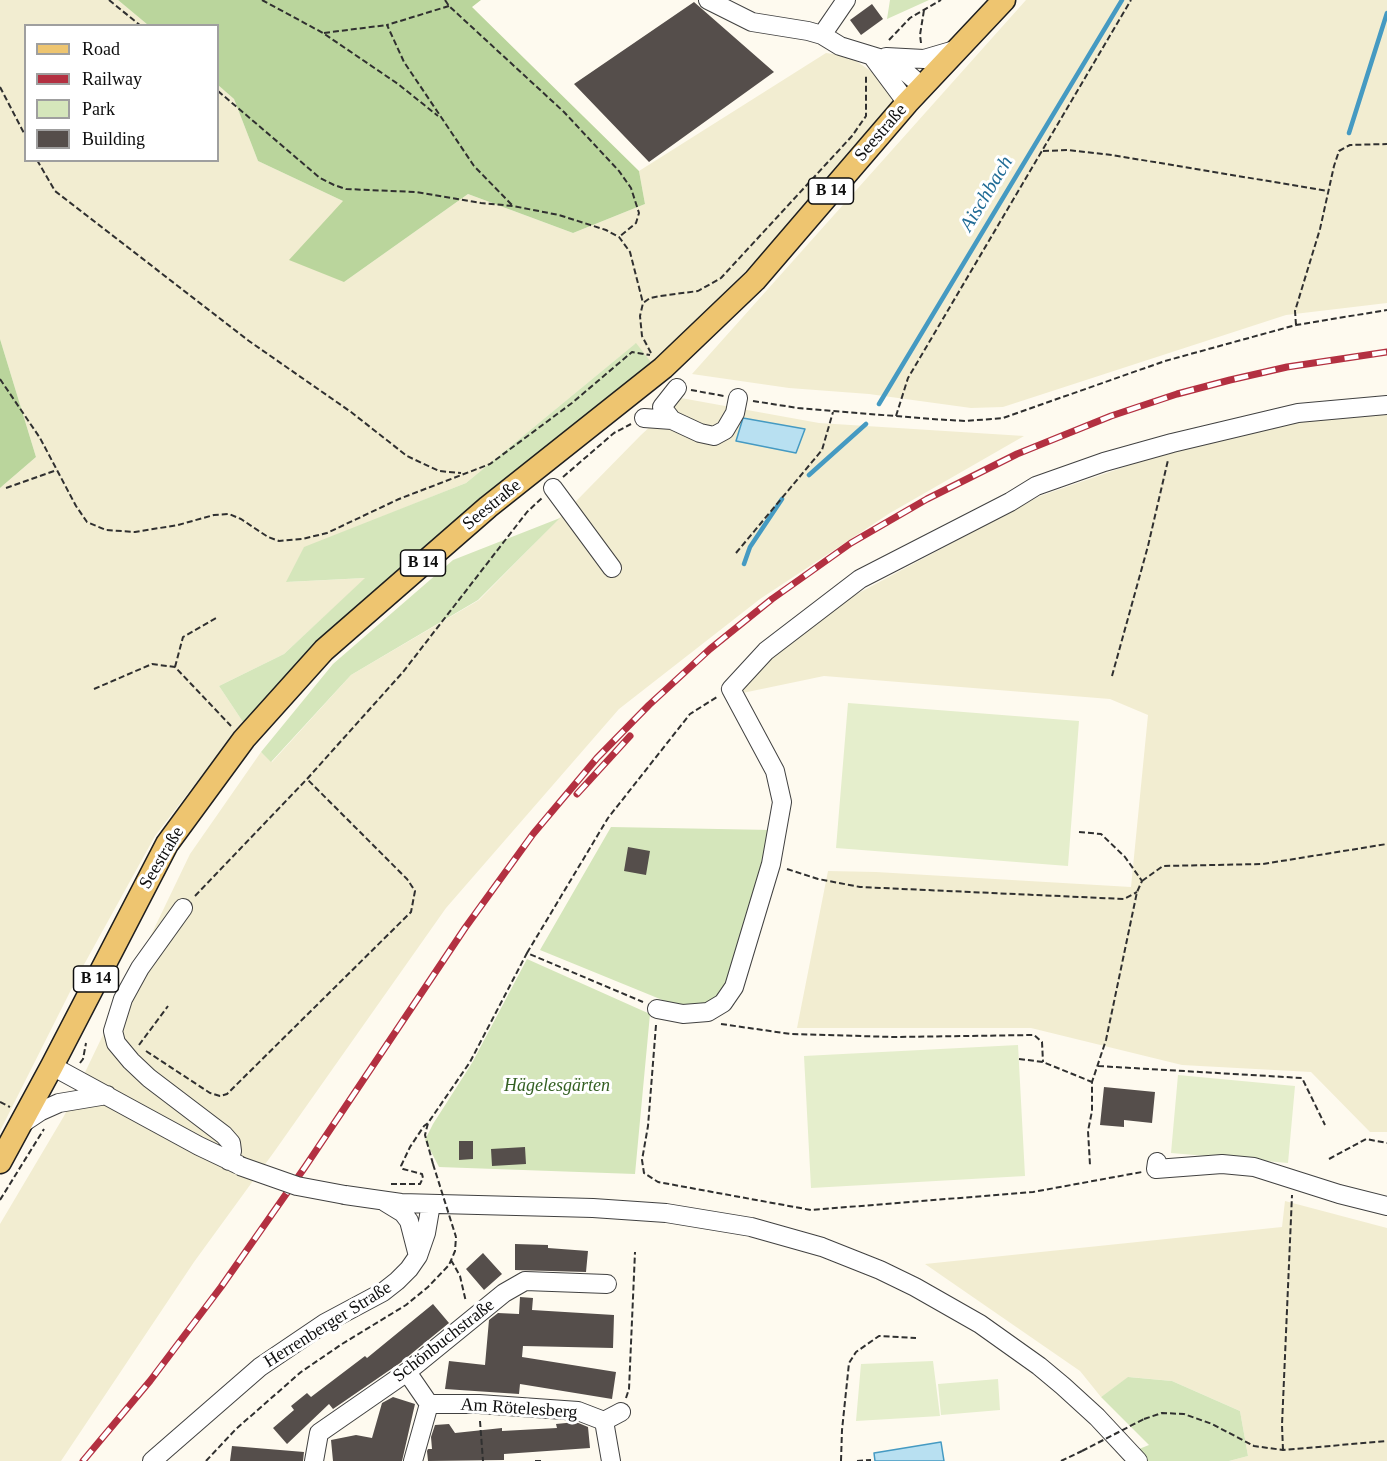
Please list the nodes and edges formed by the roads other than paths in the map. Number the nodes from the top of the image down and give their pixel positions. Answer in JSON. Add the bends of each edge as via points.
{"nodes":[{"id":1,"x":708,"y":0,"type":"edge"},
{"id":2,"x":846,"y":0,"type":"edge"},
{"id":3,"x":1004,"y":0,"type":"edge"},
{"id":4,"x":822,"y":35,"type":"junction"},
{"id":5,"x":958,"y":49,"type":"junction"},
{"id":6,"x":872,"y":56,"type":"junction"},
{"id":7,"x":915,"y":95,"type":"junction"},
{"id":8,"x":677,"y":388,"type":"road end"},
{"id":9,"x":738,"y":399,"type":"road end"},
{"id":10,"x":1387,"y":405,"type":"edge"},
{"id":11,"x":644,"y":418,"type":"road end"},
{"id":12,"x":672,"y":420,"type":"junction"},
{"id":13,"x":553,"y":488,"type":"road end"},
{"id":14,"x":612,"y":568,"type":"dead end"},
{"id":15,"x":183,"y":908,"type":"road end"},
{"id":16,"x":657,"y":1008,"type":"road end"},
{"id":17,"x":62,"y":1071,"type":"junction"},
{"id":18,"x":107,"y":1095,"type":"junction"},
{"id":19,"x":20,"y":1125,"type":"junction"},
{"id":20,"x":0,"y":1162,"type":"edge"},
{"id":21,"x":235,"y":1163,"type":"junction"},
{"id":22,"x":1157,"y":1165,"type":"road end"},
{"id":23,"x":384,"y":1193,"type":"junction"},
{"id":24,"x":431,"y":1204,"type":"junction"},
{"id":25,"x":1387,"y":1206,"type":"edge"},
{"id":26,"x":418,"y":1256,"type":"junction"},
{"id":27,"x":607,"y":1284,"type":"dead end"},
{"id":28,"x":407,"y":1372,"type":"junction"},
{"id":29,"x":429,"y":1404,"type":"junction"},
{"id":30,"x":621,"y":1412,"type":"road end"},
{"id":31,"x":604,"y":1421,"type":"junction"},
{"id":32,"x":152,"y":1461,"type":"edge"},
{"id":33,"x":314,"y":1461,"type":"edge"},
{"id":34,"x":413,"y":1461,"type":"edge"},
{"id":35,"x":611,"y":1461,"type":"edge"},
{"id":36,"x":1138,"y":1461,"type":"edge"}],
"edges":[{"from":1,"to":4,"type":"street","via":[[752,22]]},
{"from":2,"to":4,"type":"street"},
{"from":3,"to":5,"type":"main road","name":"Seestraße","number":"B 14"},
{"from":4,"to":6,"type":"street","via":[[840,46]]},
{"from":5,"to":6,"type":"street","via":[[924,59]]},
{"from":5,"to":7,"type":"main road","name":"Seestraße","number":"B 14"},
{"from":6,"to":7,"type":"street","via":[[901,68]]},
{"from":7,"to":17,"type":"main road","name":"Seestraße","number":"B 14","via":[[747,288],[663,368],[488,507],[324,650],[244,739],[167,844]]},
{"from":8,"to":12,"type":"street","via":[[662,407]]},
{"from":9,"to":12,"type":"street","via":[[725,430],[714,436],[700,434]]},
{"from":10,"to":16,"type":"street","via":[[1298,413],[1172,443],[1036,486],[860,579],[766,651],[731,689],[776,771],[782,802],[771,864],[734,987],[723,1003],[708,1012],[683,1014]]},
{"from":11,"to":12,"type":"street"},
{"from":13,"to":14,"type":"street"},
{"from":15,"to":21,"type":"street","via":[[140,968],[123,999],[113,1031],[116,1043],[143,1072],[224,1135],[231,1143]]},
{"from":17,"to":18,"type":"street"},
{"from":17,"to":19,"type":"main road","number":"B 14"},
{"from":18,"to":19,"type":"street","via":[[58,1103]]},
{"from":18,"to":21,"type":"street"},
{"from":19,"to":20,"type":"main road","number":"B 14"},
{"from":21,"to":23,"type":"street","bridge":true,"via":[[297,1186],[345,1195]]},
{"from":22,"to":25,"type":"street","via":[[1254,1167]]},
{"from":23,"to":24,"type":"street"},
{"from":23,"to":26,"type":"street","via":[[409,1221]]},
{"from":24,"to":26,"type":"street","name":"Herrenberger Straße"},
{"from":24,"to":36,"type":"street","via":[[666,1213],[751,1227],[822,1247],[915,1287],[980,1324],[1063,1386]]},
{"from":26,"to":32,"type":"street","name":"Herrenberger Straße","via":[[383,1292],[325,1323],[260,1367]]},
{"from":27,"to":28,"type":"street","name":"Schönbuchstraße","via":[[525,1281],[504,1293]]},
{"from":28,"to":29,"type":"street"},
{"from":28,"to":33,"type":"street","name":"Schönbuchstraße","via":[[319,1433]]},
{"from":29,"to":31,"type":"street","name":"Am Rötelesberg","via":[[578,1411]]},
{"from":29,"to":34,"type":"street"},
{"from":30,"to":31,"type":"street"},
{"from":31,"to":35,"type":"street"}]}
